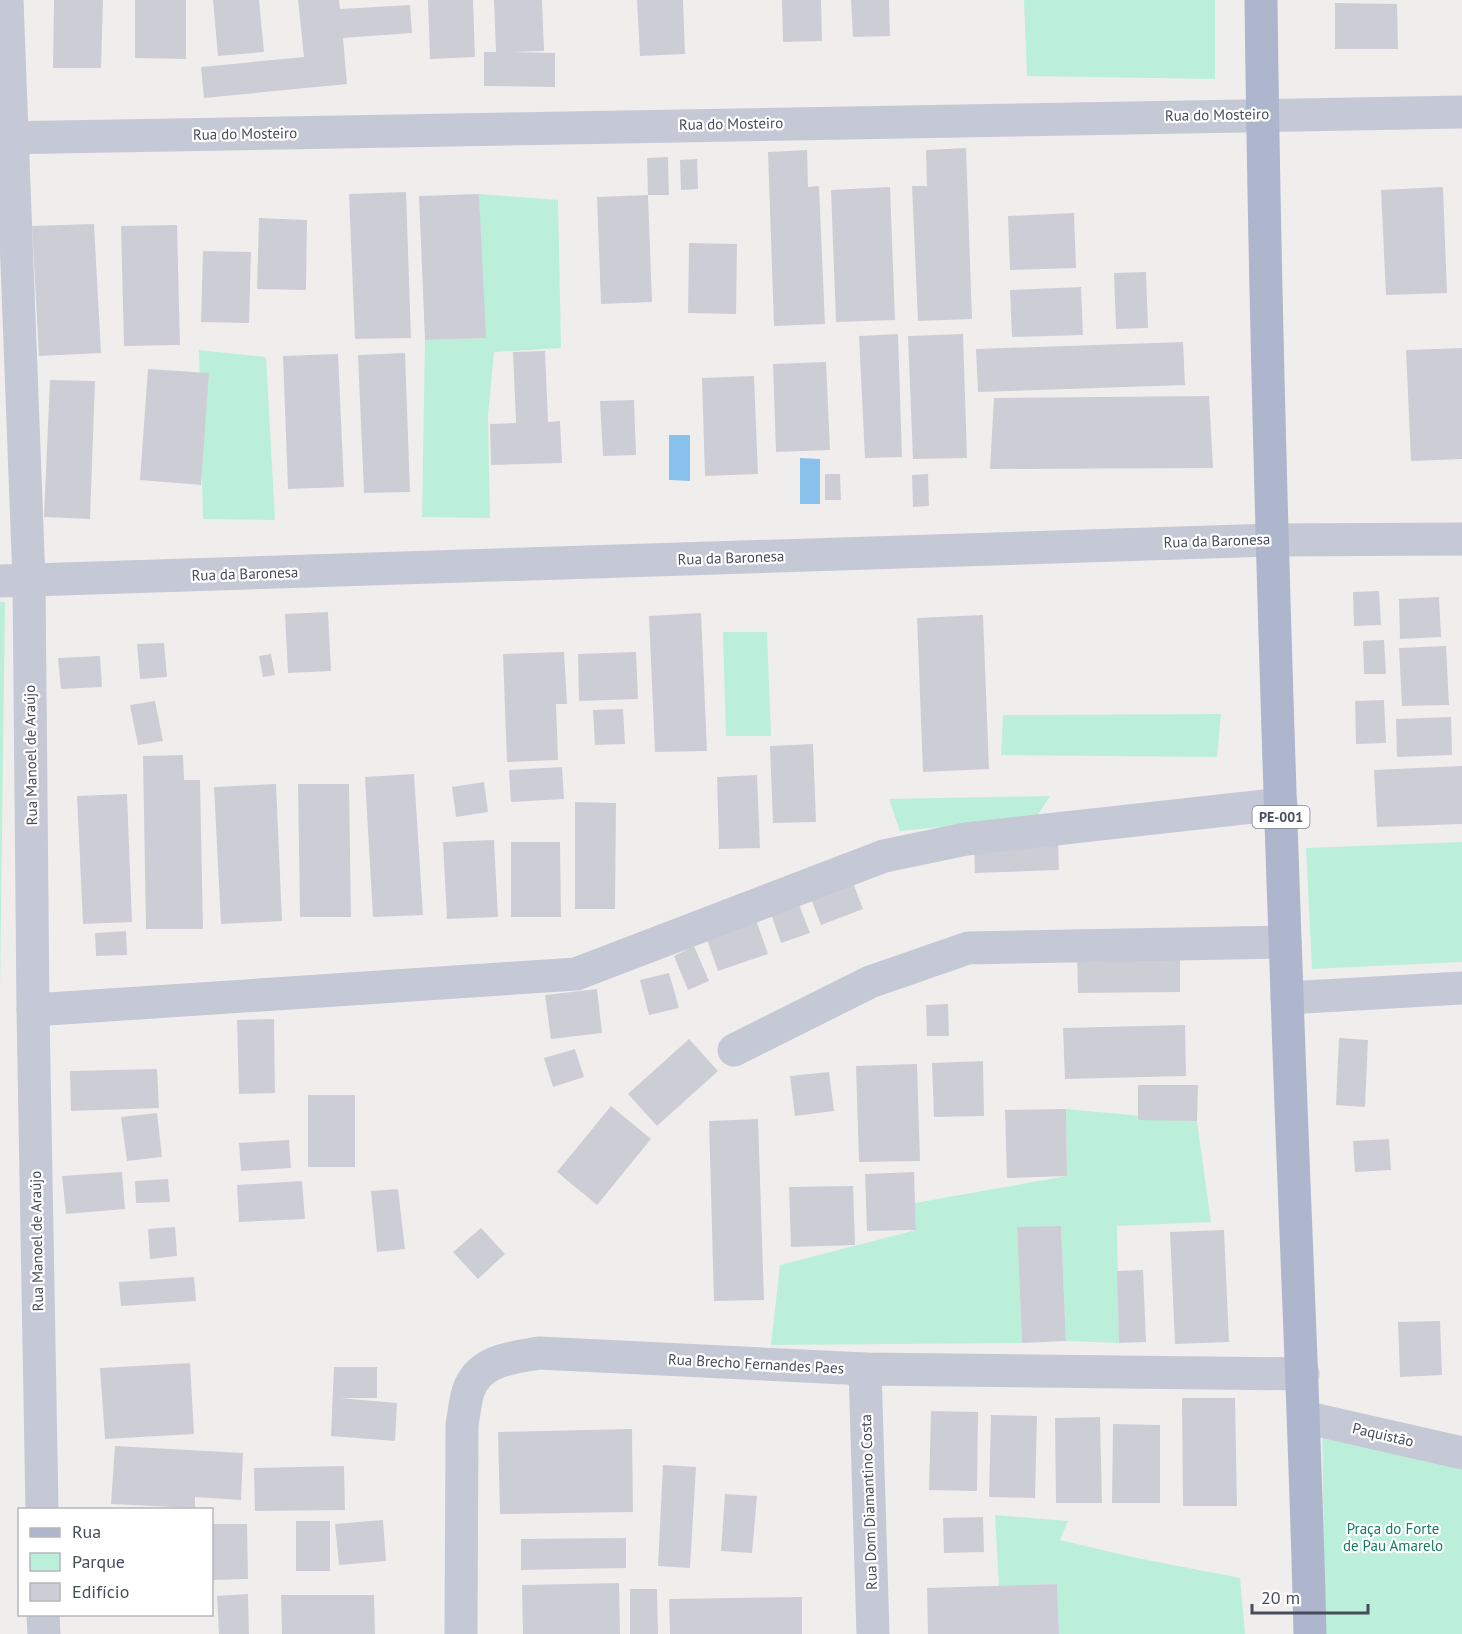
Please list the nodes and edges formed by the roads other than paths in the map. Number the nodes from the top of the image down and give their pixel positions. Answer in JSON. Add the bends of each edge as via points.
{"nodes":[{"id":1,"x":7,"y":0,"type":"edge"},
{"id":2,"x":1261,"y":0,"type":"edge"},
{"id":3,"x":1462,"y":112,"type":"edge"},
{"id":4,"x":1262,"y":114,"type":"junction"},
{"id":5,"x":5,"y":138,"type":"edge"},
{"id":6,"x":1272,"y":540,"type":"junction"},
{"id":7,"x":1462,"y":540,"type":"edge"},
{"id":8,"x":14,"y":581,"type":"edge"},
{"id":9,"x":1281,"y":804,"type":"junction"},
{"id":10,"x":1285,"y":942,"type":"junction"},
{"id":11,"x":1462,"y":988,"type":"edge"},
{"id":12,"x":1287,"y":998,"type":"junction"},
{"id":13,"x":33,"y":1010,"type":"junction"},
{"id":14,"x":734,"y":1050,"type":"dead end"},
{"id":15,"x":865,"y":1369,"type":"junction"},
{"id":16,"x":1303,"y":1374,"type":"junction"},
{"id":17,"x":1304,"y":1417,"type":"junction"},
{"id":18,"x":1462,"y":1453,"type":"edge"},
{"id":19,"x":42,"y":1508,"type":"edge"},
{"id":20,"x":43,"y":1616,"type":"edge"},
{"id":21,"x":44,"y":1634,"type":"edge"},
{"id":22,"x":461,"y":1634,"type":"edge"},
{"id":23,"x":873,"y":1634,"type":"edge"},
{"id":24,"x":1310,"y":1634,"type":"edge"}],
"edges":[{"from":1,"to":5,"type":"street","name":"Rua Manoel de Araújo"},
{"from":2,"to":4,"type":"main road","number":"PE-001"},
{"from":3,"to":4,"type":"street","name":"Rua do Mosteiro"},
{"from":4,"to":5,"type":"street","name":"Rua do Mosteiro"},
{"from":4,"to":6,"type":"main road","number":"PE-001"},
{"from":5,"to":8,"type":"street","name":"Rua Manoel de Araújo"},
{"from":6,"to":7,"type":"street","name":"Rua da Baronesa"},
{"from":6,"to":8,"type":"street","name":"Rua da Baronesa"},
{"from":6,"to":9,"type":"main road","number":"PE-001"},
{"from":8,"to":13,"type":"street","name":"Rua Manoel de Araújo"},
{"from":9,"to":10,"type":"main road","number":"PE-001"},
{"from":9,"to":13,"type":"street","via":[[966,839],[884,856],[576,974]]},
{"from":10,"to":12,"type":"main road","number":"PE-001"},
{"from":10,"to":14,"type":"street","via":[[968,948],[870,982]]},
{"from":11,"to":12,"type":"street"},
{"from":12,"to":16,"type":"main road","number":"PE-001"},
{"from":13,"to":19,"type":"street","name":"Rua Manoel de Araújo"},
{"from":15,"to":16,"type":"street","name":"Rua Brecho Fernandes Paes"},
{"from":15,"to":22,"type":"street","name":"Rua Brecho Fernandes Paes","via":[[539,1353],[498,1360],[477,1374],[468,1391],[462,1425]]},
{"from":15,"to":23,"type":"street","name":"Rua Dom Diamantino Costa"},
{"from":16,"to":17,"type":"main road","number":"PE-001"},
{"from":17,"to":18,"type":"street","name":"Paquistão"},
{"from":17,"to":24,"type":"main road","number":"PE-001"},
{"from":20,"to":21,"type":"street"}]}
